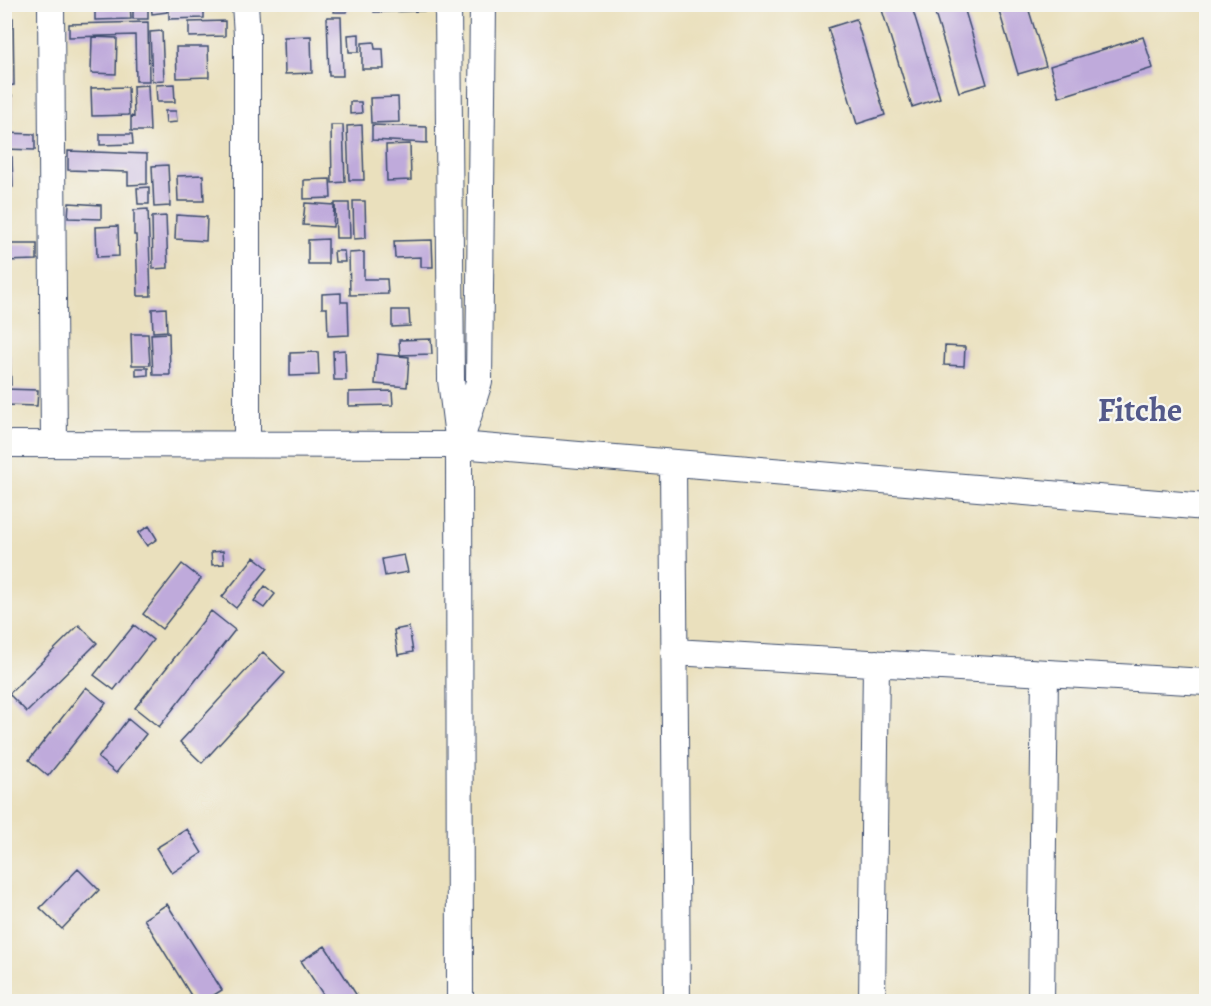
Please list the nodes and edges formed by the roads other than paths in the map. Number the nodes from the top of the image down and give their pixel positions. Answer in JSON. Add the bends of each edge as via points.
{"nodes":[{"id":1,"x":51,"y":4,"type":"edge"},
{"id":2,"x":245,"y":4,"type":"edge"},
{"id":3,"x":448,"y":4,"type":"edge"},
{"id":4,"x":483,"y":4,"type":"edge"},
{"id":5,"x":4,"y":444,"type":"edge"},
{"id":6,"x":54,"y":444,"type":"junction"},
{"id":7,"x":247,"y":444,"type":"junction"},
{"id":8,"x":459,"y":445,"type":"junction"},
{"id":9,"x":673,"y":463,"type":"junction"},
{"id":10,"x":1206,"y":507,"type":"edge"},
{"id":11,"x":674,"y":652,"type":"junction"},
{"id":12,"x":876,"y":663,"type":"junction"},
{"id":13,"x":1045,"y":672,"type":"junction"},
{"id":14,"x":1206,"y":682,"type":"edge"},
{"id":15,"x":460,"y":1002,"type":"edge"},
{"id":16,"x":677,"y":1002,"type":"edge"},
{"id":17,"x":872,"y":1002,"type":"edge"},
{"id":18,"x":1041,"y":1002,"type":"edge"}],
"edges":[{"from":1,"to":6,"type":"street"},
{"from":2,"to":7,"type":"street"},
{"from":3,"to":8,"type":"street","via":[[451,380]]},
{"from":4,"to":8,"type":"street","via":[[479,382]]},
{"from":5,"to":6,"type":"street"},
{"from":6,"to":7,"type":"street"},
{"from":7,"to":8,"type":"street"},
{"from":8,"to":9,"type":"street"},
{"from":8,"to":15,"type":"street"},
{"from":9,"to":10,"type":"street"},
{"from":9,"to":11,"type":"street"},
{"from":11,"to":12,"type":"street"},
{"from":11,"to":16,"type":"street"},
{"from":12,"to":13,"type":"street"},
{"from":12,"to":17,"type":"street"},
{"from":13,"to":14,"type":"street"},
{"from":13,"to":18,"type":"street"}]}
